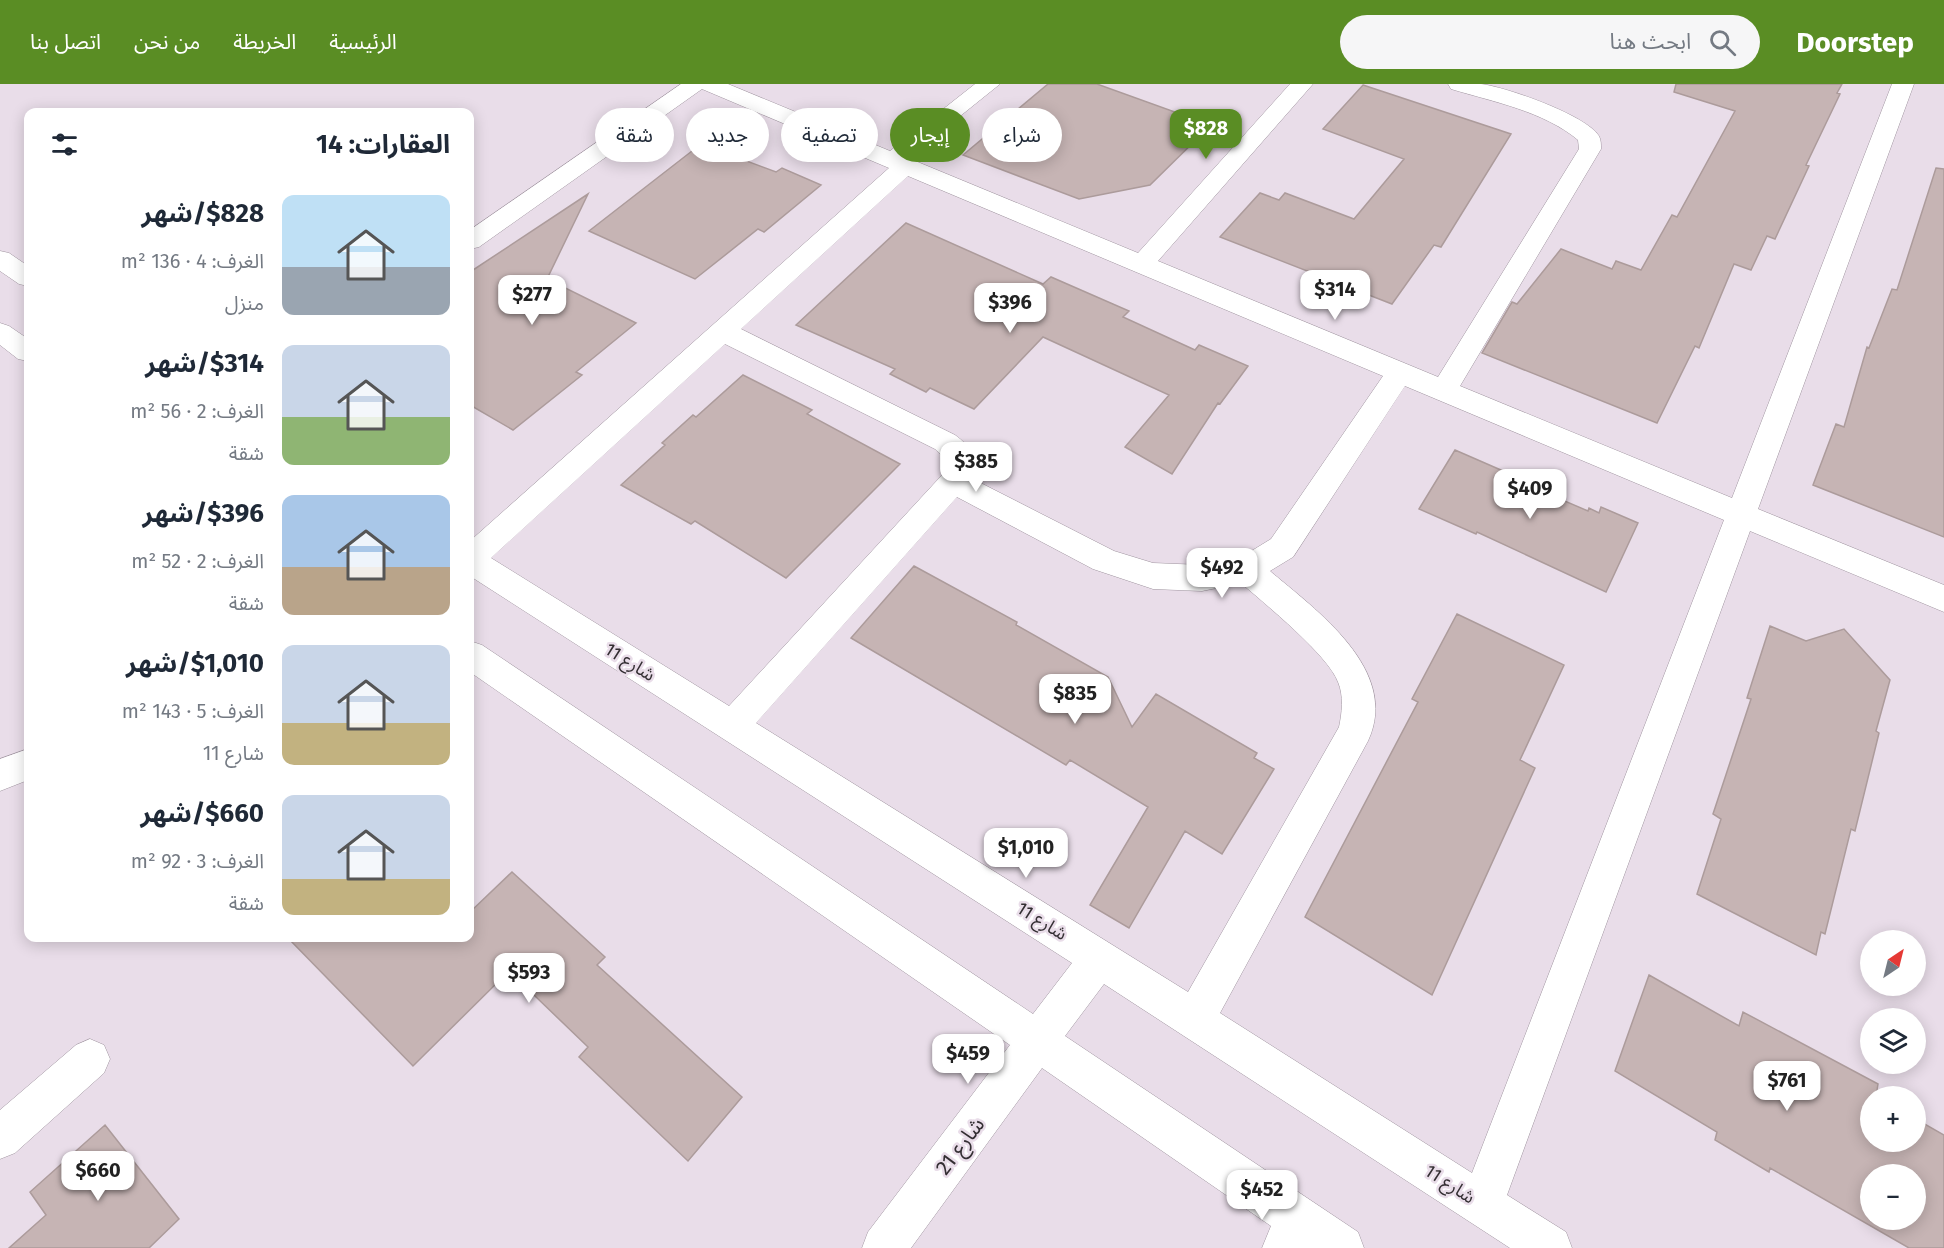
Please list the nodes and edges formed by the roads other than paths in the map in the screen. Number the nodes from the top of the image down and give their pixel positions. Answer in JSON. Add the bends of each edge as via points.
{"nodes":[{"id":1,"x":695,"y":84,"type":"edge"},
{"id":2,"x":709,"y":84,"type":"edge"},
{"id":3,"x":989,"y":84,"type":"edge"},
{"id":4,"x":1302,"y":84,"type":"edge"},
{"id":5,"x":1459,"y":84,"type":"edge"},
{"id":6,"x":1903,"y":84,"type":"edge"},
{"id":7,"x":899,"y":163,"type":"junction"},
{"id":8,"x":474,"y":238,"type":"edge"},
{"id":9,"x":0,"y":259,"type":"edge"},
{"id":10,"x":1142,"y":264,"type":"junction"},
{"id":11,"x":24,"y":275,"type":"edge"},
{"id":12,"x":722,"y":331,"type":"junction"},
{"id":13,"x":0,"y":332,"type":"edge"},
{"id":14,"x":17,"y":354,"type":"edge"},
{"id":15,"x":1400,"y":372,"type":"junction"},
{"id":16,"x":1444,"y":390,"type":"junction"},
{"id":17,"x":953,"y":482,"type":"junction"},
{"id":18,"x":1741,"y":514,"type":"junction"},
{"id":19,"x":474,"y":556,"type":"edge"},
{"id":20,"x":474,"y":563,"type":"edge"},
{"id":21,"x":1246,"y":569,"type":"junction"},
{"id":22,"x":1944,"y":599,"type":"edge"},
{"id":23,"x":474,"y":658,"type":"edge"},
{"id":24,"x":732,"y":726,"type":"junction"},
{"id":25,"x":24,"y":766,"type":"edge"},
{"id":26,"x":0,"y":775,"type":"edge"},
{"id":27,"x":1099,"y":958,"type":"junction"},
{"id":28,"x":1195,"y":1019,"type":"junction"},
{"id":29,"x":1038,"y":1041,"type":"junction"},
{"id":30,"x":90,"y":1059,"type":"dead end"},
{"id":31,"x":0,"y":1138,"type":"edge"},
{"id":32,"x":1482,"y":1204,"type":"junction"},
{"id":33,"x":1290,"y":1232,"type":"edge"},
{"id":34,"x":884,"y":1248,"type":"edge"},
{"id":35,"x":1342,"y":1248,"type":"edge"},
{"id":36,"x":1550,"y":1248,"type":"edge"}],
"edges":[{"from":1,"to":8,"type":"street"},
{"from":2,"to":7,"type":"street"},
{"from":3,"to":7,"type":"street"},
{"from":4,"to":10,"type":"street"},
{"from":5,"to":16,"type":"street","via":[[1577,126],[1589,138],[1590,149]]},
{"from":6,"to":18,"type":"street"},
{"from":7,"to":10,"type":"street"},
{"from":7,"to":12,"type":"street"},
{"from":9,"to":11,"type":"street"},
{"from":10,"to":15,"type":"street"},
{"from":12,"to":17,"type":"street","via":[[945,442],[957,450],[962,461],[961,472]]},
{"from":12,"to":19,"type":"street"},
{"from":13,"to":14,"type":"street"},
{"from":15,"to":16,"type":"street"},
{"from":15,"to":21,"type":"street","via":[[1282,548]]},
{"from":16,"to":18,"type":"street"},
{"from":17,"to":21,"type":"street","via":[[1104,560],[1154,576],[1202,578]]},
{"from":17,"to":24,"type":"street"},
{"from":18,"to":22,"type":"street"},
{"from":18,"to":32,"type":"street"},
{"from":20,"to":24,"type":"street","name":"شارع 11"},
{"from":21,"to":28,"type":"street","via":[[1337,653],[1353,677],[1360,704],[1356,730]]},
{"from":23,"to":29,"type":"street"},
{"from":24,"to":27,"type":"street","name":"شارع 11"},
{"from":25,"to":26,"type":"street"},
{"from":27,"to":28,"type":"street","name":"شارع 11"},
{"from":27,"to":29,"type":"street","name":"شارع 21"},
{"from":28,"to":32,"type":"street","name":"شارع 11"},
{"from":29,"to":33,"type":"street"},
{"from":29,"to":34,"type":"street","name":"شارع 21"},
{"from":30,"to":31,"type":"street"},
{"from":32,"to":36,"type":"street","name":"شارع 11"},
{"from":33,"to":35,"type":"street"}]}
